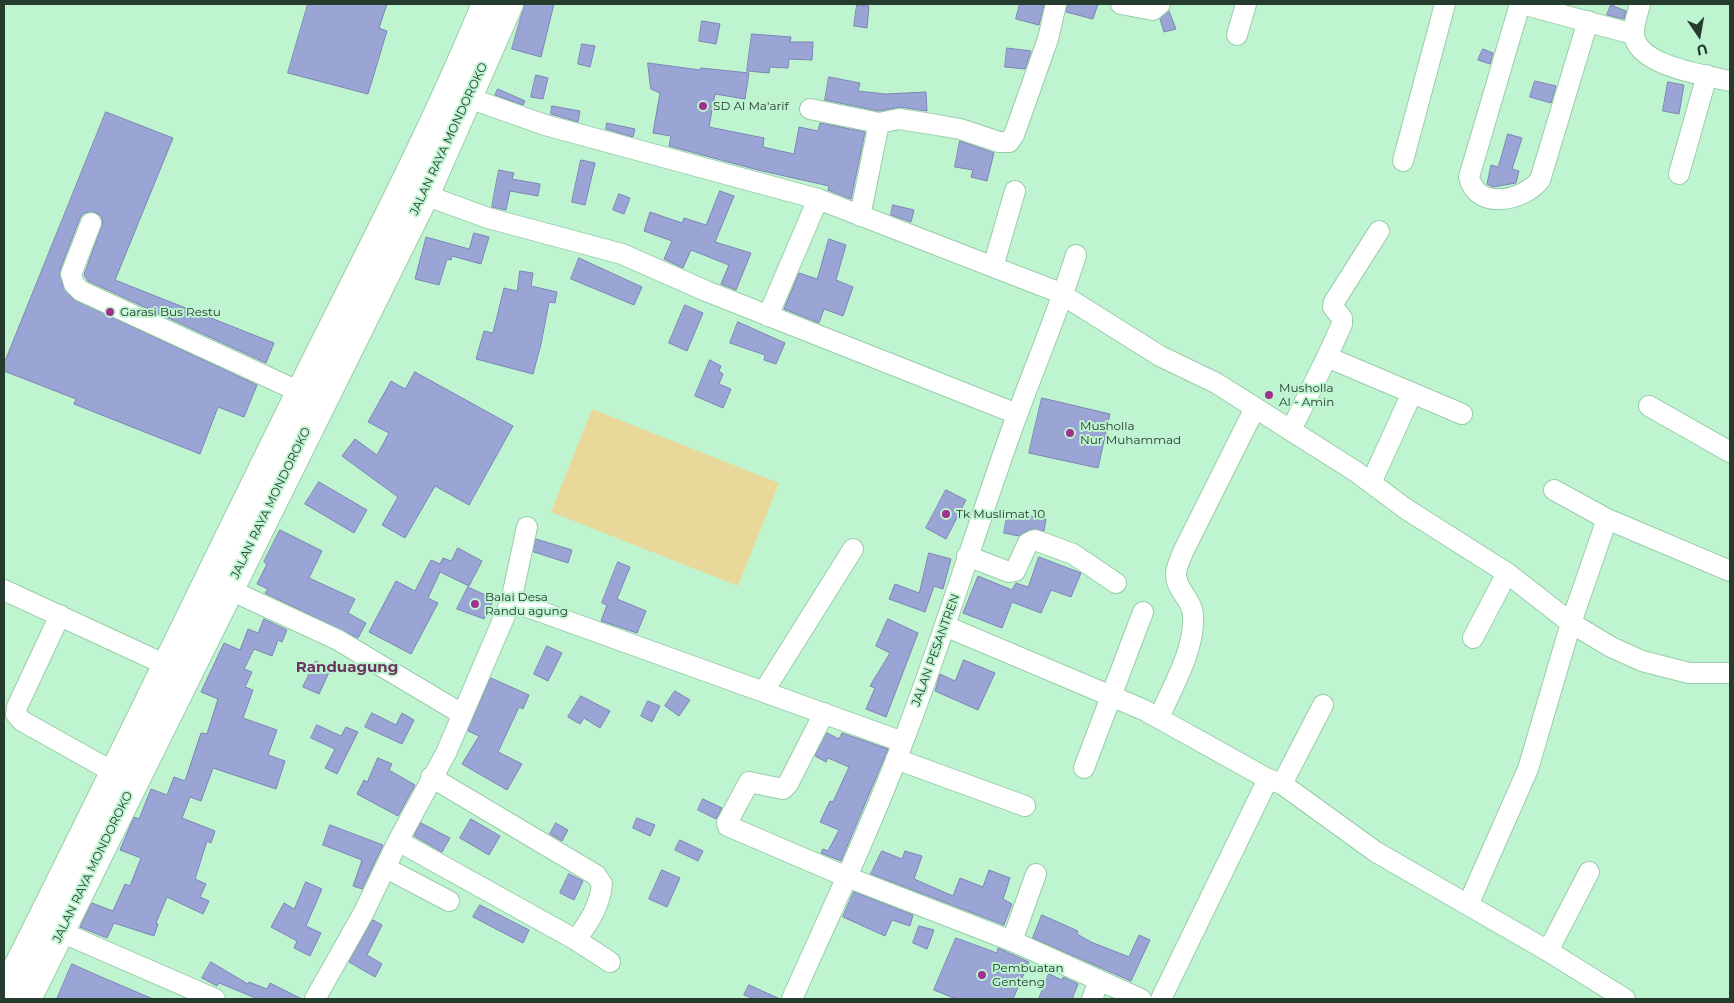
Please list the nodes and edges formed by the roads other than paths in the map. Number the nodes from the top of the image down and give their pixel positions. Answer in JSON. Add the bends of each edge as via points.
{"nodes":[{"id":1,"x":486,"y":4,"type":"edge"},
{"id":2,"x":509,"y":4,"type":"edge"},
{"id":3,"x":1056,"y":4,"type":"edge"},
{"id":4,"x":1120,"y":4,"type":"edge"},
{"id":5,"x":1160,"y":4,"type":"edge"},
{"id":6,"x":1246,"y":4,"type":"edge"},
{"id":7,"x":1445,"y":4,"type":"edge"},
{"id":8,"x":1521,"y":4,"type":"edge"},
{"id":9,"x":1640,"y":4,"type":"edge"},
{"id":10,"x":1570,"y":9,"type":"edge"},
{"id":11,"x":1588,"y":21,"type":"junction"},
{"id":12,"x":1634,"y":34,"type":"junction"},
{"id":13,"x":1237,"y":35,"type":"dead end"},
{"id":14,"x":1707,"y":75,"type":"junction"},
{"id":15,"x":1730,"y":81,"type":"edge"},
{"id":16,"x":469,"y":98,"type":"junction"},
{"id":17,"x":810,"y":109,"type":"dead end"},
{"id":18,"x":879,"y":123,"type":"junction"},
{"id":19,"x":1403,"y":161,"type":"dead end"},
{"id":20,"x":1679,"y":174,"type":"dead end"},
{"id":21,"x":1015,"y":191,"type":"dead end"},
{"id":22,"x":425,"y":195,"type":"junction"},
{"id":23,"x":818,"y":198,"type":"junction"},
{"id":24,"x":860,"y":216,"type":"junction"},
{"id":25,"x":91,"y":223,"type":"dead end"},
{"id":26,"x":1379,"y":231,"type":"dead end"},
{"id":27,"x":1076,"y":255,"type":"dead end"},
{"id":28,"x":992,"y":266,"type":"junction"},
{"id":29,"x":1055,"y":290,"type":"junction"},
{"id":30,"x":768,"y":316,"type":"junction"},
{"id":31,"x":1327,"y":357,"type":"junction"},
{"id":32,"x":1412,"y":393,"type":"junction"},
{"id":33,"x":311,"y":397,"type":"junction"},
{"id":34,"x":1649,"y":406,"type":"dead end"},
{"id":35,"x":1006,"y":409,"type":"junction"},
{"id":36,"x":1254,"y":410,"type":"junction"},
{"id":37,"x":1462,"y":414,"type":"dead end"},
{"id":38,"x":1291,"y":430,"type":"junction"},
{"id":39,"x":1730,"y":452,"type":"edge"},
{"id":40,"x":1371,"y":483,"type":"junction"},
{"id":41,"x":1554,"y":490,"type":"dead end"},
{"id":42,"x":1607,"y":519,"type":"junction"},
{"id":43,"x":527,"y":527,"type":"dead end"},
{"id":44,"x":853,"y":549,"type":"dead end"},
{"id":45,"x":967,"y":556,"type":"junction"},
{"id":46,"x":1730,"y":571,"type":"edge"},
{"id":47,"x":1506,"y":573,"type":"junction"},
{"id":48,"x":1116,"y":583,"type":"dead end"},
{"id":49,"x":228,"y":589,"type":"junction"},
{"id":50,"x":4,"y":590,"type":"edge"},
{"id":51,"x":511,"y":601,"type":"junction"},
{"id":52,"x":1143,"y":612,"type":"dead end"},
{"id":53,"x":60,"y":615,"type":"junction"},
{"id":54,"x":1571,"y":623,"type":"junction"},
{"id":55,"x":945,"y":626,"type":"junction"},
{"id":56,"x":1473,"y":638,"type":"dead end"},
{"id":57,"x":177,"y":670,"type":"junction"},
{"id":58,"x":1730,"y":674,"type":"edge"},
{"id":59,"x":764,"y":691,"type":"junction"},
{"id":60,"x":1112,"y":697,"type":"junction"},
{"id":61,"x":1323,"y":705,"type":"dead end"},
{"id":62,"x":824,"y":713,"type":"junction"},
{"id":63,"x":462,"y":714,"type":"junction"},
{"id":64,"x":1159,"y":718,"type":"junction"},
{"id":65,"x":900,"y":750,"type":"junction"},
{"id":66,"x":1084,"y":768,"type":"dead end"},
{"id":67,"x":115,"y":773,"type":"junction"},
{"id":68,"x":431,"y":777,"type":"junction"},
{"id":69,"x":1275,"y":782,"type":"junction"},
{"id":70,"x":1026,"y":806,"type":"dead end"},
{"id":71,"x":398,"y":841,"type":"junction"},
{"id":72,"x":386,"y":868,"type":"junction"},
{"id":73,"x":1589,"y":872,"type":"dead end"},
{"id":74,"x":1036,"y":874,"type":"dead end"},
{"id":75,"x":847,"y":877,"type":"junction"},
{"id":76,"x":67,"y":895,"type":"junction"},
{"id":77,"x":449,"y":902,"type":"dead end"},
{"id":78,"x":1468,"y":906,"type":"junction"},
{"id":79,"x":61,"y":932,"type":"junction"},
{"id":80,"x":576,"y":940,"type":"junction"},
{"id":81,"x":1012,"y":941,"type":"junction"},
{"id":82,"x":1548,"y":950,"type":"junction"},
{"id":83,"x":610,"y":962,"type":"dead end"},
{"id":84,"x":1096,"y":990,"type":"edge"},
{"id":85,"x":4,"y":994,"type":"edge"},
{"id":86,"x":27,"y":999,"type":"edge"},
{"id":87,"x":215,"y":999,"type":"edge"},
{"id":88,"x":315,"y":999,"type":"edge"},
{"id":89,"x":792,"y":999,"type":"edge"},
{"id":90,"x":1141,"y":999,"type":"edge"},
{"id":91,"x":1161,"y":999,"type":"edge"},
{"id":92,"x":1625,"y":999,"type":"edge"}],
"edges":[{"from":1,"to":33,"type":"highway","name":"JALAN RAYA MONDOROKO","via":[[451,89],[390,217]]},
{"from":2,"to":16,"type":"highway","name":"JALAN RAYA MONDOROKO"},
{"from":3,"to":18,"type":"street","via":[[1045,46],[1014,135],[1008,142],[931,124],[899,120]]},
{"from":4,"to":5,"type":"street","via":[[1153,10]]},
{"from":6,"to":13,"type":"street"},
{"from":7,"to":19,"type":"street"},
{"from":8,"to":10,"type":"street"},
{"from":8,"to":11,"type":"street","via":[[1469,177],[1478,193],[1500,200],[1516,198],[1540,180]]},
{"from":9,"to":12,"type":"street"},
{"from":10,"to":11,"type":"street"},
{"from":11,"to":12,"type":"street"},
{"from":12,"to":14,"type":"street","via":[[1639,49],[1651,58]]},
{"from":14,"to":15,"type":"street"},
{"from":14,"to":20,"type":"street"},
{"from":16,"to":22,"type":"highway","name":"JALAN RAYA MONDOROKO"},
{"from":16,"to":23,"type":"street","via":[[545,125]]},
{"from":17,"to":18,"type":"street"},
{"from":18,"to":24,"type":"street"},
{"from":21,"to":28,"type":"street"},
{"from":22,"to":30,"type":"street","via":[[488,218],[622,254]]},
{"from":22,"to":33,"type":"highway","name":"JALAN RAYA MONDOROKO"},
{"from":23,"to":24,"type":"street"},
{"from":23,"to":30,"type":"street"},
{"from":24,"to":28,"type":"street","via":[[952,248]]},
{"from":25,"to":33,"type":"street","via":[[71,274],[81,291]]},
{"from":26,"to":31,"type":"street","via":[[1334,302],[1333,307],[1342,318],[1342,324]]},
{"from":27,"to":29,"type":"street","name":"JALAN PESANTREN"},
{"from":28,"to":29,"type":"street"},
{"from":29,"to":35,"type":"street","name":"JALAN PESANTREN"},
{"from":29,"to":36,"type":"street","via":[[1160,356],[1216,384]]},
{"from":30,"to":35,"type":"street"},
{"from":31,"to":32,"type":"street"},
{"from":31,"to":38,"type":"street"},
{"from":32,"to":37,"type":"street"},
{"from":32,"to":40,"type":"street"},
{"from":33,"to":49,"type":"highway","name":"JALAN RAYA MONDOROKO"},
{"from":33,"to":57,"type":"highway","name":"JALAN RAYA MONDOROKO"},
{"from":34,"to":39,"type":"street"},
{"from":35,"to":45,"type":"street","name":"JALAN PESANTREN"},
{"from":36,"to":38,"type":"street"},
{"from":36,"to":64,"type":"street","via":[[1175,574],[1191,604],[1193,628]]},
{"from":38,"to":40,"type":"street"},
{"from":40,"to":47,"type":"street"},
{"from":41,"to":42,"type":"street"},
{"from":42,"to":46,"type":"street"},
{"from":42,"to":54,"type":"street"},
{"from":43,"to":51,"type":"street"},
{"from":44,"to":59,"type":"street"},
{"from":45,"to":48,"type":"street","via":[[1009,572],[1015,571],[1028,543],[1036,540],[1072,554]]},
{"from":45,"to":55,"type":"street","name":"JALAN PESANTREN"},
{"from":47,"to":54,"type":"street"},
{"from":47,"to":56,"type":"street"},
{"from":49,"to":57,"type":"highway","name":"JALAN RAYA MONDOROKO"},
{"from":49,"to":63,"type":"street","via":[[338,640]]},
{"from":50,"to":53,"type":"street"},
{"from":51,"to":59,"type":"street"},
{"from":51,"to":63,"type":"street"},
{"from":52,"to":60,"type":"street"},
{"from":53,"to":57,"type":"street"},
{"from":53,"to":67,"type":"street","via":[[16,714],[22,721]]},
{"from":54,"to":58,"type":"street","via":[[1611,647],[1642,660],[1689,673]]},
{"from":54,"to":78,"type":"street","via":[[1528,769]]},
{"from":55,"to":60,"type":"street"},
{"from":55,"to":65,"type":"street","name":"JALAN PESANTREN"},
{"from":57,"to":67,"type":"highway","name":"JALAN RAYA MONDOROKO"},
{"from":57,"to":76,"type":"highway","name":"JALAN RAYA MONDOROKO"},
{"from":59,"to":62,"type":"street"},
{"from":60,"to":64,"type":"street"},
{"from":60,"to":66,"type":"street"},
{"from":61,"to":69,"type":"street"},
{"from":62,"to":65,"type":"street"},
{"from":62,"to":75,"type":"street","via":[[788,784],[783,789],[749,782],[726,823],[731,829],[780,846]]},
{"from":63,"to":68,"type":"street","via":[[446,753]]},
{"from":64,"to":69,"type":"street"},
{"from":65,"to":70,"type":"street"},
{"from":65,"to":75,"type":"street","name":"JALAN PESANTREN"},
{"from":67,"to":76,"type":"highway","name":"JALAN RAYA MONDOROKO"},
{"from":68,"to":71,"type":"street"},
{"from":68,"to":80,"type":"street","via":[[596,875],[602,884],[601,897]]},
{"from":69,"to":78,"type":"street","via":[[1376,852]]},
{"from":69,"to":91,"type":"street"},
{"from":71,"to":72,"type":"street"},
{"from":71,"to":80,"type":"street"},
{"from":72,"to":77,"type":"street"},
{"from":72,"to":88,"type":"street"},
{"from":73,"to":82,"type":"street"},
{"from":74,"to":81,"type":"street"},
{"from":75,"to":81,"type":"street"},
{"from":75,"to":89,"type":"street","name":"JALAN PESANTREN"},
{"from":76,"to":79,"type":"highway","name":"JALAN RAYA MONDOROKO"},
{"from":76,"to":85,"type":"highway","name":"JALAN RAYA MONDOROKO"},
{"from":78,"to":82,"type":"street"},
{"from":79,"to":86,"type":"highway","name":"JALAN RAYA MONDOROKO"},
{"from":79,"to":87,"type":"street"},
{"from":80,"to":83,"type":"street"},
{"from":81,"to":84,"type":"street"},
{"from":82,"to":92,"type":"street"},
{"from":84,"to":90,"type":"street"}]}
